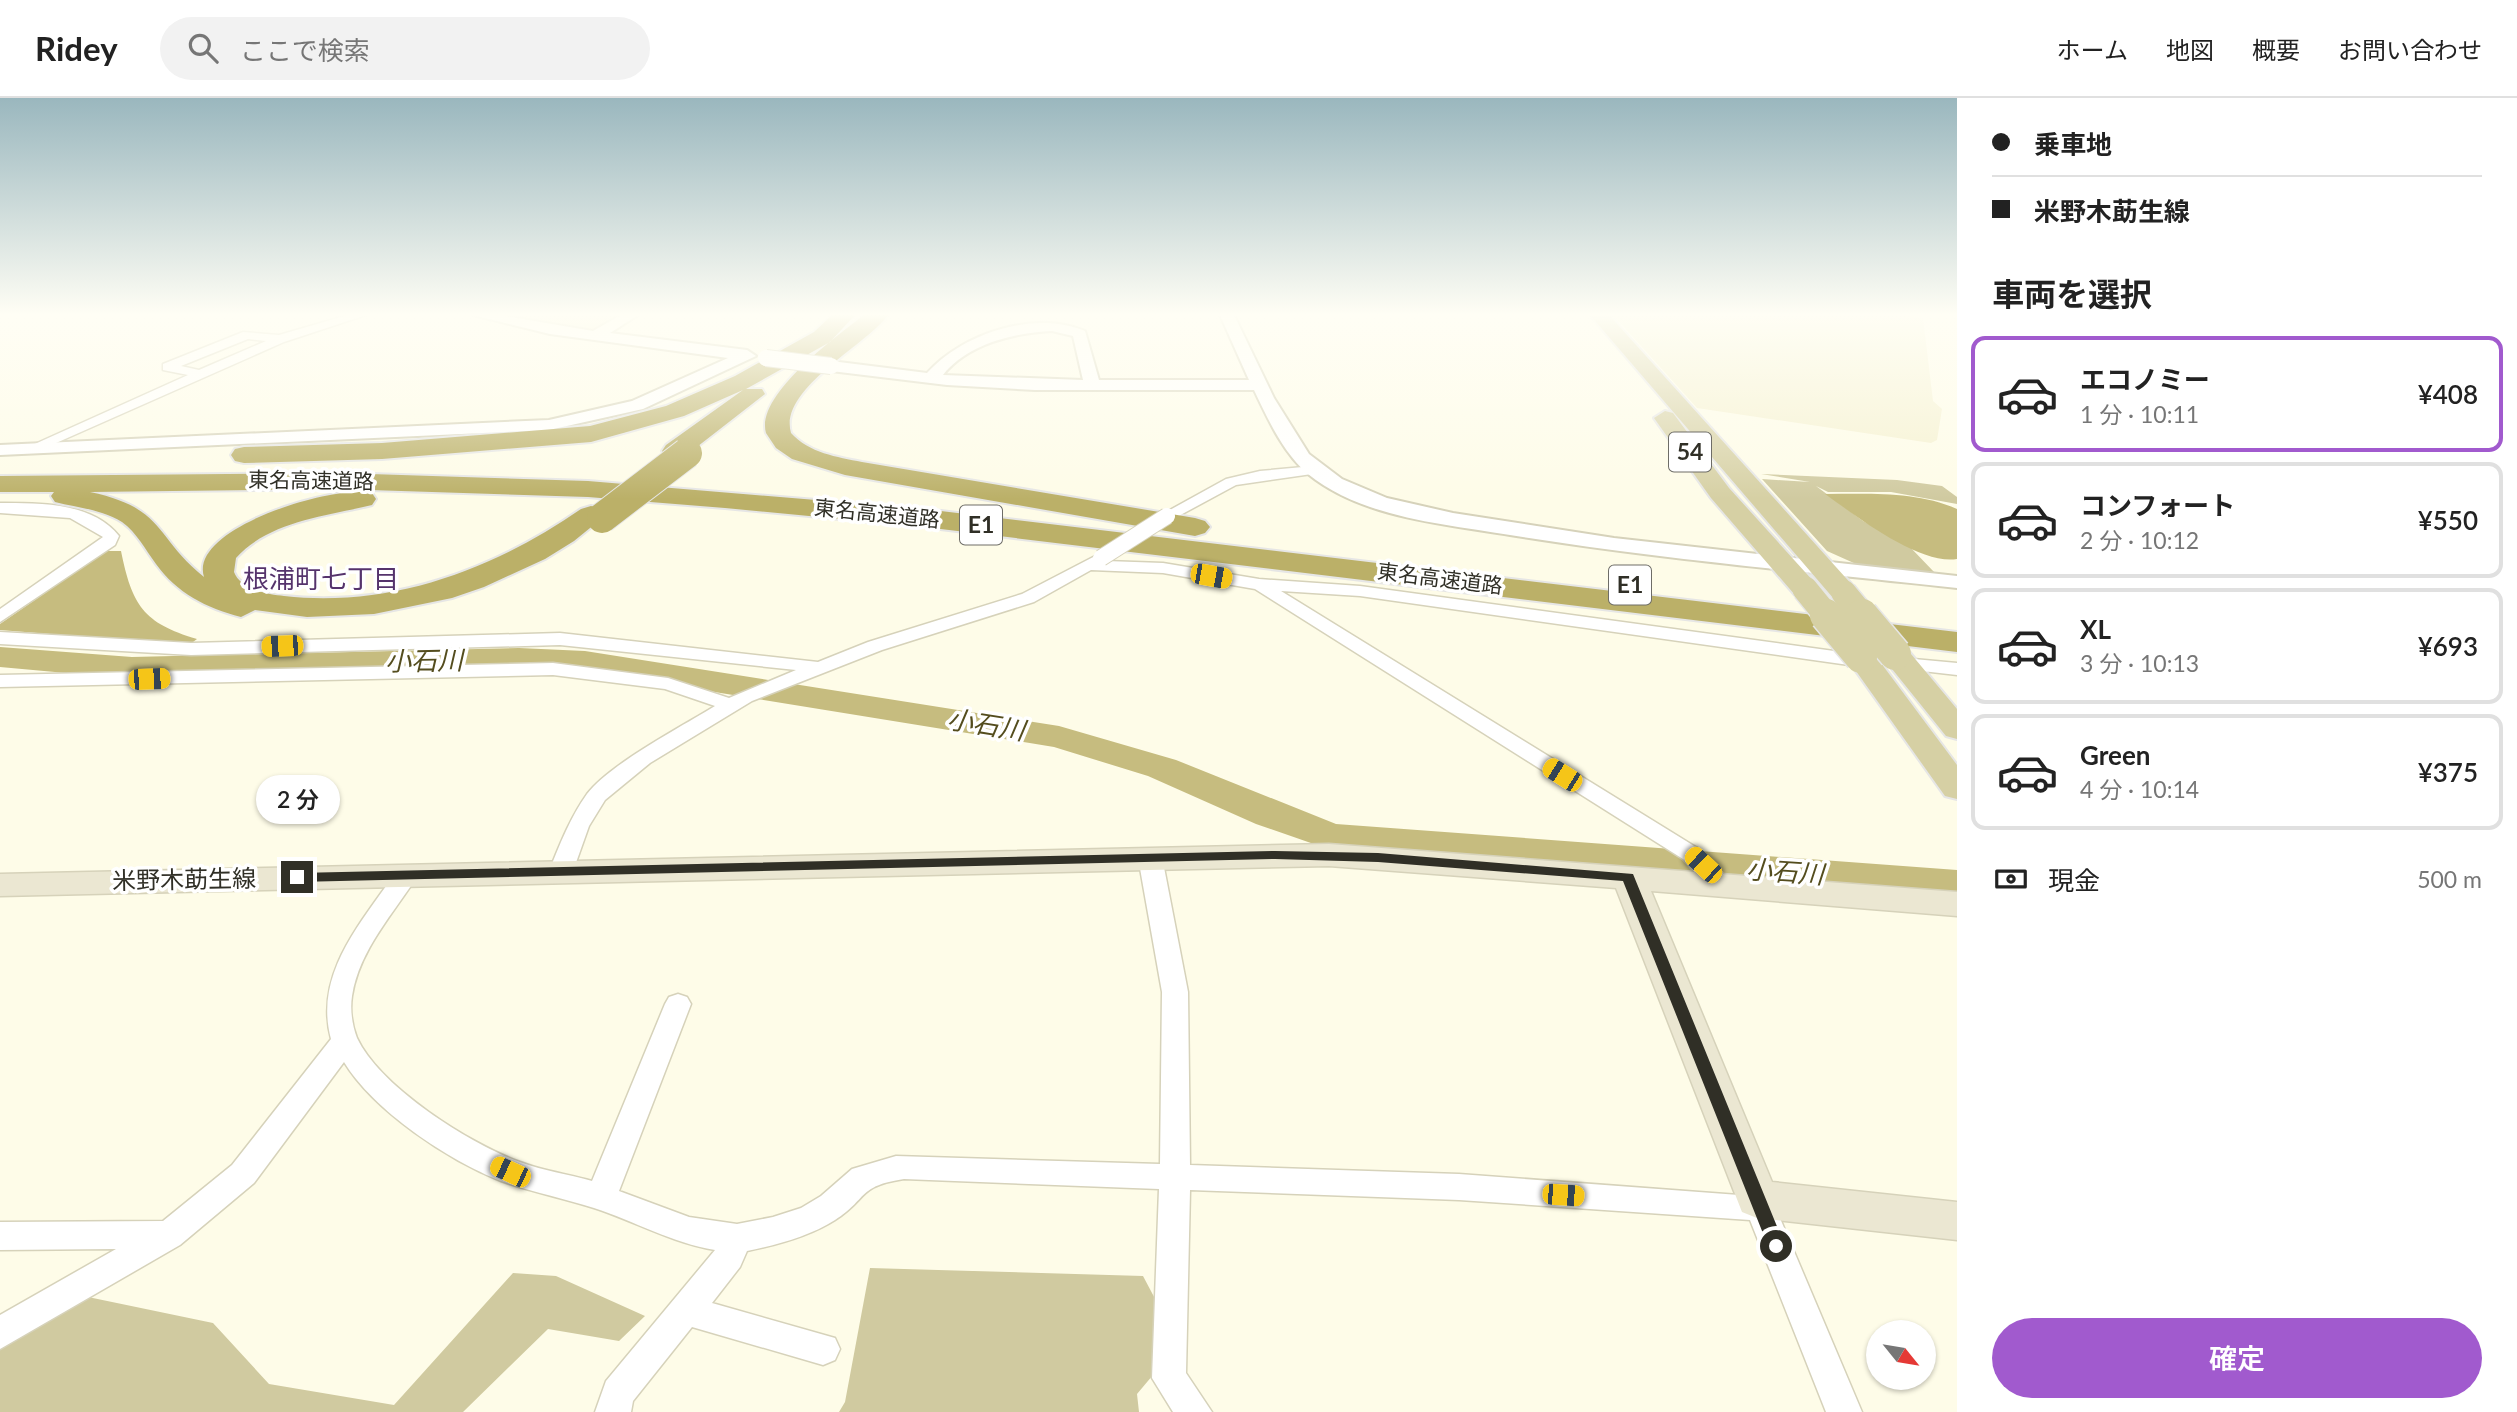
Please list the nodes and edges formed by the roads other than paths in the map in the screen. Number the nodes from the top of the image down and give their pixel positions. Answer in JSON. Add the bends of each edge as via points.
{"nodes":[{"id":1,"x":196,"y":376,"type":"edge"},
{"id":2,"x":700,"y":376,"type":"edge"},
{"id":3,"x":757,"y":376,"type":"edge"},
{"id":4,"x":792,"y":376,"type":"edge"},
{"id":5,"x":805,"y":376,"type":"edge"},
{"id":6,"x":923,"y":376,"type":"edge"},
{"id":7,"x":1090,"y":376,"type":"edge"},
{"id":8,"x":1258,"y":376,"type":"edge"},
{"id":9,"x":1628,"y":376,"type":"edge"},
{"id":10,"x":1649,"y":376,"type":"edge"},
{"id":11,"x":930,"y":378,"type":"joint"},
{"id":12,"x":1262,"y":385,"type":"junction"},
{"id":13,"x":1092,"y":386,"type":"junction"},
{"id":14,"x":33,"y":448,"type":"junction"},
{"id":15,"x":0,"y":450,"type":"edge"},
{"id":16,"x":0,"y":460,"type":"edge"},
{"id":17,"x":1314,"y":470,"type":"junction"},
{"id":18,"x":0,"y":472,"type":"edge"},
{"id":19,"x":0,"y":484,"type":"edge"},
{"id":20,"x":0,"y":495,"type":"edge"},
{"id":21,"x":0,"y":508,"type":"edge"},
{"id":22,"x":597,"y":517,"type":"junction"},
{"id":23,"x":1296,"y":555,"type":"junction"},
{"id":24,"x":1095,"y":562,"type":"junction"},
{"id":25,"x":1784,"y":565,"type":"junction"},
{"id":26,"x":1814,"y":579,"type":"junction"},
{"id":27,"x":1957,"y":582,"type":"edge"},
{"id":28,"x":1259,"y":584,"type":"junction"},
{"id":29,"x":0,"y":617,"type":"edge"},
{"id":30,"x":1957,"y":620,"type":"edge"},
{"id":31,"x":0,"y":638,"type":"edge"},
{"id":32,"x":1957,"y":642,"type":"edge"},
{"id":33,"x":1862,"y":659,"type":"junction"},
{"id":34,"x":1899,"y":659,"type":"junction"},
{"id":35,"x":817,"y":667,"type":"junction"},
{"id":36,"x":1957,"y":669,"type":"edge"},
{"id":37,"x":0,"y":681,"type":"edge"},
{"id":38,"x":738,"y":701,"type":"junction"},
{"id":39,"x":1957,"y":729,"type":"edge"},
{"id":40,"x":1957,"y":789,"type":"edge"},
{"id":41,"x":1150,"y":857,"type":"junction"},
{"id":42,"x":561,"y":871,"type":"junction"},
{"id":43,"x":406,"y":875,"type":"junction"},
{"id":44,"x":1628,"y":877,"type":"junction"},
{"id":45,"x":1718,"y":880,"type":"junction"},
{"id":46,"x":0,"y":885,"type":"edge"},
{"id":47,"x":1957,"y":904,"type":"edge"},
{"id":48,"x":678,"y":1004,"type":"dead end"},
{"id":49,"x":344,"y":1042,"type":"junction"},
{"id":50,"x":1175,"y":1178,"type":"junction"},
{"id":51,"x":601,"y":1197,"type":"junction"},
{"id":52,"x":1757,"y":1199,"type":"junction"},
{"id":53,"x":1957,"y":1221,"type":"edge"},
{"id":54,"x":169,"y":1235,"type":"junction"},
{"id":55,"x":0,"y":1236,"type":"edge"},
{"id":56,"x":736,"y":1238,"type":"junction"},
{"id":57,"x":687,"y":1307,"type":"junction"},
{"id":58,"x":0,"y":1333,"type":"edge"},
{"id":59,"x":823,"y":1349,"type":"dead end"},
{"id":60,"x":613,"y":1412,"type":"edge"},
{"id":61,"x":1194,"y":1412,"type":"edge"},
{"id":62,"x":1844,"y":1412,"type":"edge"}],
"edges":[{"from":1,"to":14,"type":"street"},
{"from":2,"to":14,"type":"street","via":[[637,405],[549,425]]},
{"from":3,"to":16,"type":"highway","via":[[675,411],[591,434],[382,451]]},
{"from":4,"to":22,"type":"highway","bridge":true,"via":[[681,452]]},
{"from":5,"to":23,"type":"highway","via":[[778,417],[777,429],[785,443],[809,457]]},
{"from":6,"to":11,"type":"street"},
{"from":7,"to":13,"type":"street"},
{"from":8,"to":12,"type":"street"},
{"from":9,"to":25,"type":"main road","number":"54","via":[[1720,493]]},
{"from":10,"to":26,"type":"main road","number":"54"},
{"from":11,"to":13,"type":"street"},
{"from":12,"to":13,"type":"street"},
{"from":12,"to":17,"type":"street","via":[[1297,453]]},
{"from":14,"to":15,"type":"street"},
{"from":17,"to":24,"type":"street","bridge":true,"via":[[1231,482]]},
{"from":17,"to":25,"type":"street","via":[[1353,492],[1421,513],[1620,547]]},
{"from":18,"to":23,"type":"highway","name":"東名高速道路","number":"E1","via":[[354,467],[588,475],[838,494]]},
{"from":19,"to":23,"type":"highway","name":"東名高速道路","number":"E1","via":[[202,480],[588,489]]},
{"from":20,"to":22,"type":"highway","via":[[78,498],[127,513],[144,526],[188,582],[224,601],[272,613],[332,616],[402,608],[479,587],[541,559]]},
{"from":21,"to":29,"type":"street","via":[[82,517],[111,536],[109,542]]},
{"from":22,"to":23,"type":"highway","via":[[485,577],[383,603],[306,607],[260,601],[229,589],[218,572],[220,561],[240,539],[295,513],[362,499],[447,494]]},
{"from":23,"to":30,"type":"highway","name":"東名高速道路","number":"E1"},
{"from":23,"to":32,"type":"highway","name":"東名高速道路","number":"E1"},
{"from":24,"to":28,"type":"street"},
{"from":24,"to":35,"type":"street","via":[[1028,598]]},
{"from":25,"to":26,"type":"main road","number":"54"},
{"from":26,"to":27,"type":"street"},
{"from":26,"to":33,"type":"main road","number":"54","bridge":true},
{"from":26,"to":34,"type":"main road","number":"54","bridge":true,"via":[[1844,593]]},
{"from":28,"to":33,"type":"street","via":[[1360,591]]},
{"from":28,"to":45,"type":"street","via":[[1691,854]]},
{"from":31,"to":35,"type":"street","via":[[191,649],[560,639]]},
{"from":33,"to":40,"type":"main road","number":"54"},
{"from":34,"to":36,"type":"street"},
{"from":34,"to":39,"type":"main road","number":"54"},
{"from":35,"to":38,"type":"street"},
{"from":37,"to":38,"type":"street","via":[[553,669],[668,684]]},
{"from":38,"to":42,"type":"street","via":[[643,759],[597,796],[578,826]]},
{"from":41,"to":42,"type":"main road","name":"米野木莇生線"},
{"from":41,"to":44,"type":"main road","name":"米野木莇生線","via":[[1329,855]]},
{"from":41,"to":50,"type":"street","via":[[1175,992]]},
{"from":42,"to":43,"type":"main road","name":"米野木莇生線"},
{"from":43,"to":46,"type":"main road","name":"米野木莇生線"},
{"from":43,"to":49,"type":"street","via":[[358,948],[340,987],[338,1017]]},
{"from":44,"to":45,"type":"main road","name":"米野木莇生線"},
{"from":44,"to":52,"type":"main road"},
{"from":45,"to":47,"type":"main road","name":"米野木莇生線"},
{"from":48,"to":51,"type":"street"},
{"from":49,"to":51,"type":"street","via":[[418,1120],[457,1146],[510,1172]]},
{"from":49,"to":54,"type":"street","via":[[243,1174]]},
{"from":50,"to":52,"type":"street","via":[[1459,1187],[1745,1209]]},
{"from":50,"to":56,"type":"street","via":[[904,1167],[870,1172],[832,1205],[800,1223]]},
{"from":50,"to":61,"type":"street","via":[[1169,1378]]},
{"from":51,"to":56,"type":"street","via":[[689,1230]]},
{"from":52,"to":53,"type":"main road"},
{"from":52,"to":62,"type":"street"},
{"from":54,"to":55,"type":"street"},
{"from":54,"to":58,"type":"street"},
{"from":56,"to":57,"type":"street","via":[[729,1257]]},
{"from":57,"to":59,"type":"street","via":[[700,1315]]},
{"from":57,"to":60,"type":"street","via":[[618,1392]]}]}
